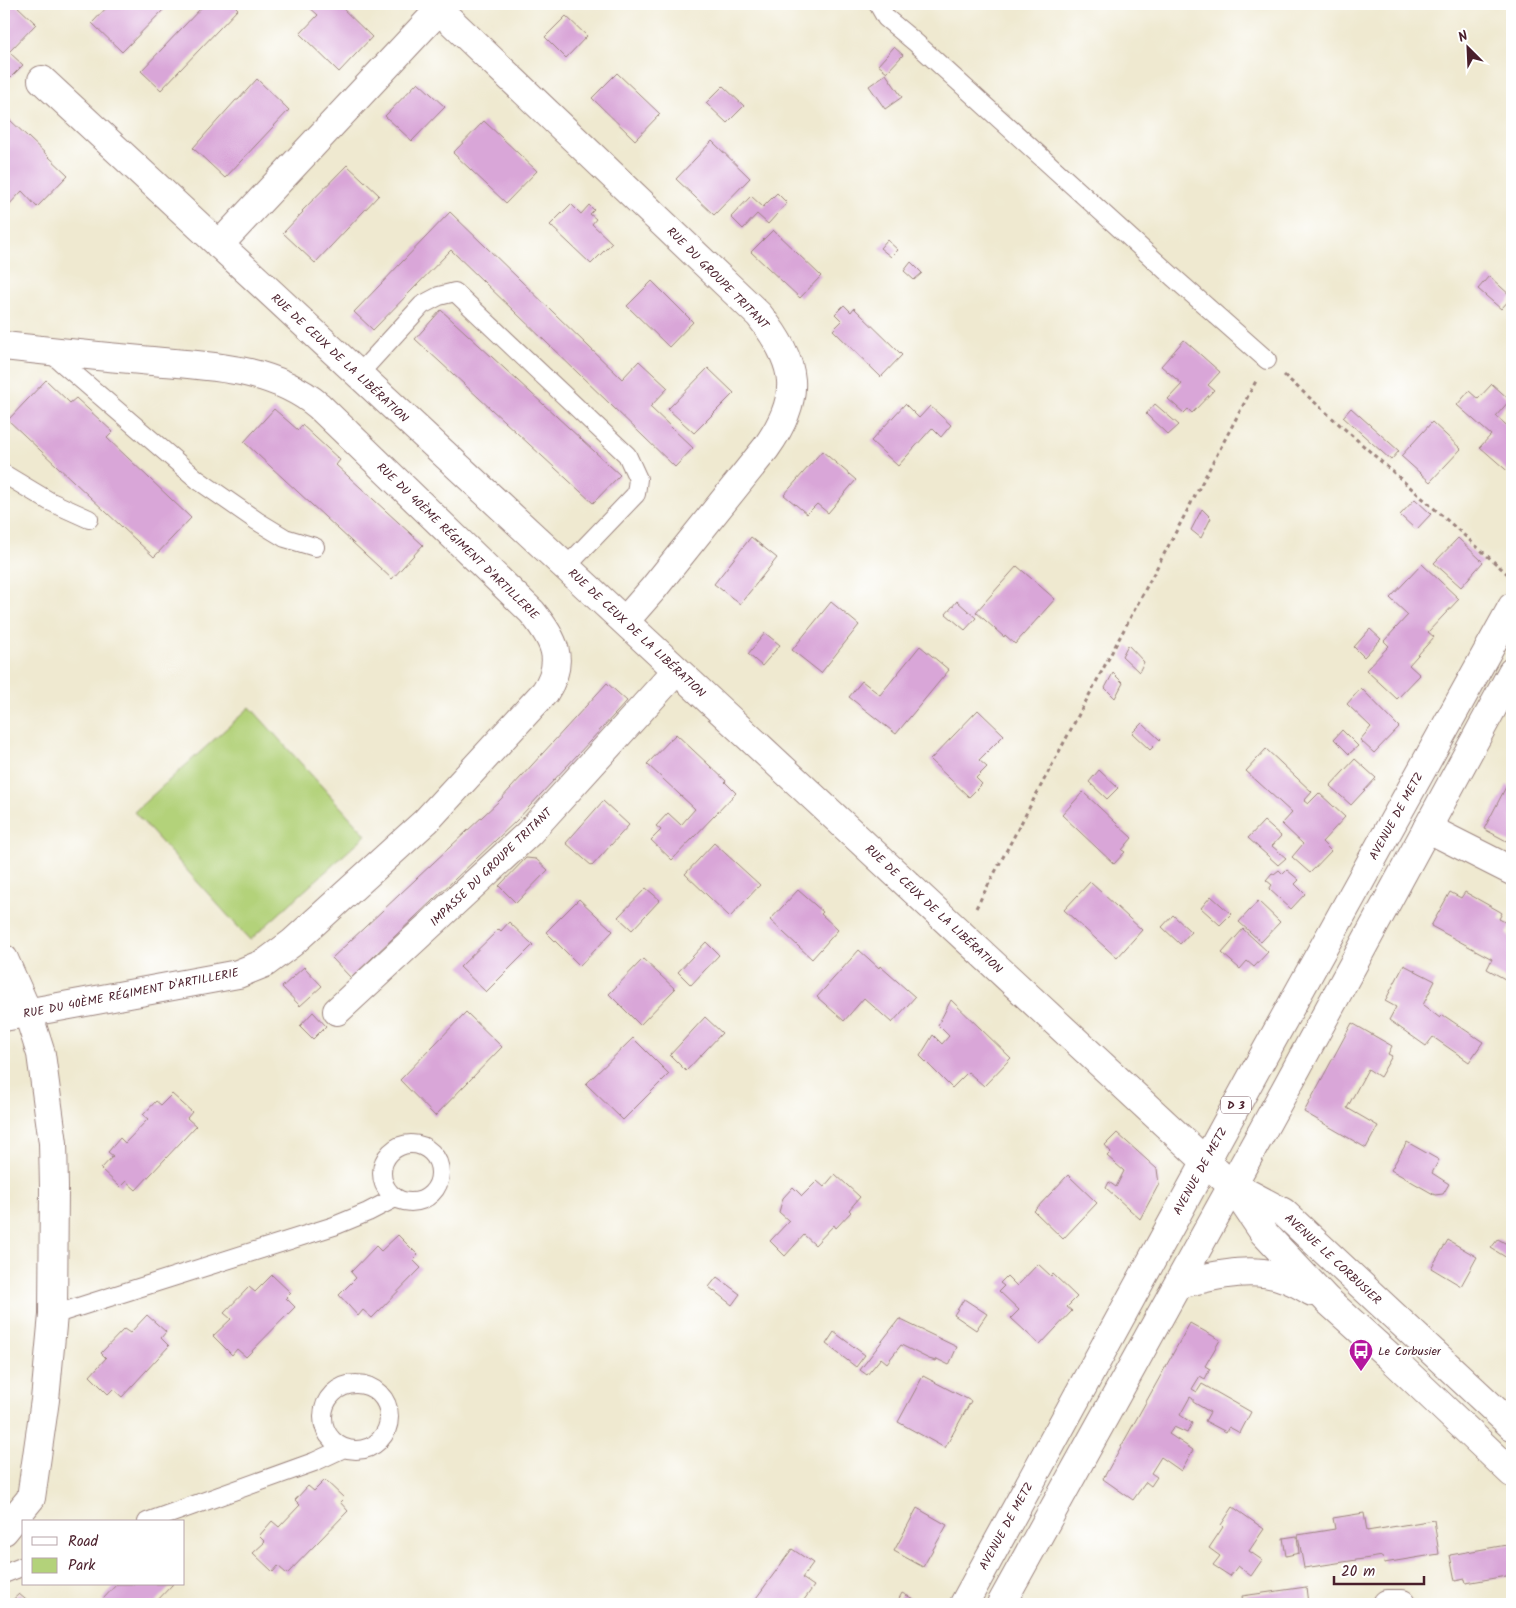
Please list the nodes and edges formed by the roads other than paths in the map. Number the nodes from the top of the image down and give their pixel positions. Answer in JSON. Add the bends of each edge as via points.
{"nodes":[{"id":1,"x":878,"y":4,"type":"edge"},
{"id":2,"x":436,"y":7,"type":"edge"},
{"id":3,"x":42,"y":80,"type":"dead end"},
{"id":4,"x":219,"y":246,"type":"junction"},
{"id":5,"x":4,"y":346,"type":"edge"},
{"id":6,"x":48,"y":351,"type":"junction"},
{"id":7,"x":1267,"y":360,"type":"road end"},
{"id":8,"x":358,"y":375,"type":"junction"},
{"id":9,"x":4,"y":474,"type":"edge"},
{"id":10,"x":89,"y":519,"type":"dead end"},
{"id":11,"x":315,"y":548,"type":"dead end"},
{"id":12,"x":566,"y":567,"type":"junction"},
{"id":13,"x":1512,"y":608,"type":"edge"},
{"id":14,"x":625,"y":621,"type":"junction"},
{"id":15,"x":677,"y":670,"type":"junction"},
{"id":16,"x":1512,"y":672,"type":"edge"},
{"id":17,"x":1426,"y":828,"type":"junction"},
{"id":18,"x":1512,"y":871,"type":"edge"},
{"id":19,"x":4,"y":959,"type":"edge"},
{"id":20,"x":337,"y":1011,"type":"dead end"},
{"id":21,"x":16,"y":1015,"type":"edge"},
{"id":22,"x":1206,"y":1161,"type":"junction"},
{"id":23,"x":1232,"y":1186,"type":"junction"},
{"id":24,"x":395,"y":1198,"type":"dead end"},
{"id":25,"x":1179,"y":1284,"type":"junction"},
{"id":26,"x":1328,"y":1300,"type":"junction"},
{"id":27,"x":53,"y":1315,"type":"junction"},
{"id":28,"x":1512,"y":1426,"type":"edge"},
{"id":29,"x":344,"y":1448,"type":"dead end"},
{"id":30,"x":1512,"y":1474,"type":"edge"},
{"id":31,"x":153,"y":1520,"type":"edge"},
{"id":32,"x":4,"y":1531,"type":"edge"},
{"id":33,"x":22,"y":1567,"type":"edge"},
{"id":34,"x":4,"y":1574,"type":"edge"},
{"id":35,"x":964,"y":1604,"type":"edge"},
{"id":36,"x":1001,"y":1604,"type":"edge"},
{"id":37,"x":1387,"y":1604,"type":"edge"},
{"id":38,"x":1402,"y":1604,"type":"edge"}],
"edges":[{"from":1,"to":7,"type":"lane","via":[[886,18]]},
{"from":2,"to":4,"type":"street"},
{"from":2,"to":14,"type":"street","name":"RUE DU GROUPE TRITANT","via":[[759,315],[784,352],[790,371],[788,411],[780,428]]},
{"from":3,"to":4,"type":"street","name":"RUE DE CEUX DE LA LIBÉRATION"},
{"from":4,"to":8,"type":"street","name":"RUE DE CEUX DE LA LIBÉRATION"},
{"from":5,"to":6,"type":"street","name":"RUE DU 40ÈME RÉGIMENT D'ARTILLERIE"},
{"from":6,"to":11,"type":"lane","via":[[198,480],[264,526],[285,538]]},
{"from":6,"to":21,"type":"street","name":"RUE DU 40ÈME RÉGIMENT D'ARTILLERIE","via":[[245,372],[267,377],[306,395],[532,612],[546,628],[557,663],[553,679],[544,692],[426,821],[292,943],[265,963],[238,974]]},
{"from":8,"to":12,"type":"street","name":"RUE DE CEUX DE LA LIBÉRATION"},
{"from":8,"to":12,"type":"lane","via":[[422,306],[439,296],[455,292],[627,455],[638,479],[636,494]]},
{"from":9,"to":10,"type":"lane","via":[[49,501]]},
{"from":12,"to":14,"type":"street","name":"RUE DE CEUX DE LA LIBÉRATION"},
{"from":13,"to":22,"type":"street","name":"AVENUE DE METZ","number":"D 3"},
{"from":14,"to":15,"type":"street","name":"RUE DE CEUX DE LA LIBÉRATION"},
{"from":15,"to":20,"type":"street","name":"IMPASSE DU GROUPE TRITANT","via":[[529,833]]},
{"from":15,"to":22,"type":"street","name":"RUE DE CEUX DE LA LIBÉRATION"},
{"from":16,"to":17,"type":"street","number":"D 3"},
{"from":17,"to":18,"type":"street"},
{"from":17,"to":23,"type":"street","number":"D 3"},
{"from":19,"to":21,"type":"street"},
{"from":21,"to":27,"type":"street","via":[[41,1054],[52,1143]]},
{"from":22,"to":23,"type":"street","name":"RUE DE CEUX DE LA LIBÉRATION"},
{"from":22,"to":35,"type":"street","name":"AVENUE DE METZ","number":"D 3"},
{"from":23,"to":25,"type":"street","number":"D 3"},
{"from":23,"to":26,"type":"street","via":[[1264,1233]]},
{"from":23,"to":28,"type":"street","name":"AVENUE LE CORBUSIER","via":[[1283,1212]]},
{"from":24,"to":27,"type":"lane","via":[[334,1226]]},
{"from":25,"to":26,"type":"street","via":[[1213,1276],[1266,1273],[1288,1279]]},
{"from":25,"to":36,"type":"street","number":"D 3"},
{"from":26,"to":30,"type":"street"},
{"from":27,"to":32,"type":"street","via":[[31,1498]]},
{"from":29,"to":31,"type":"lane","via":[[314,1462]]},
{"from":33,"to":34,"type":"lane"},
{"from":37,"to":38,"type":"street"}]}
